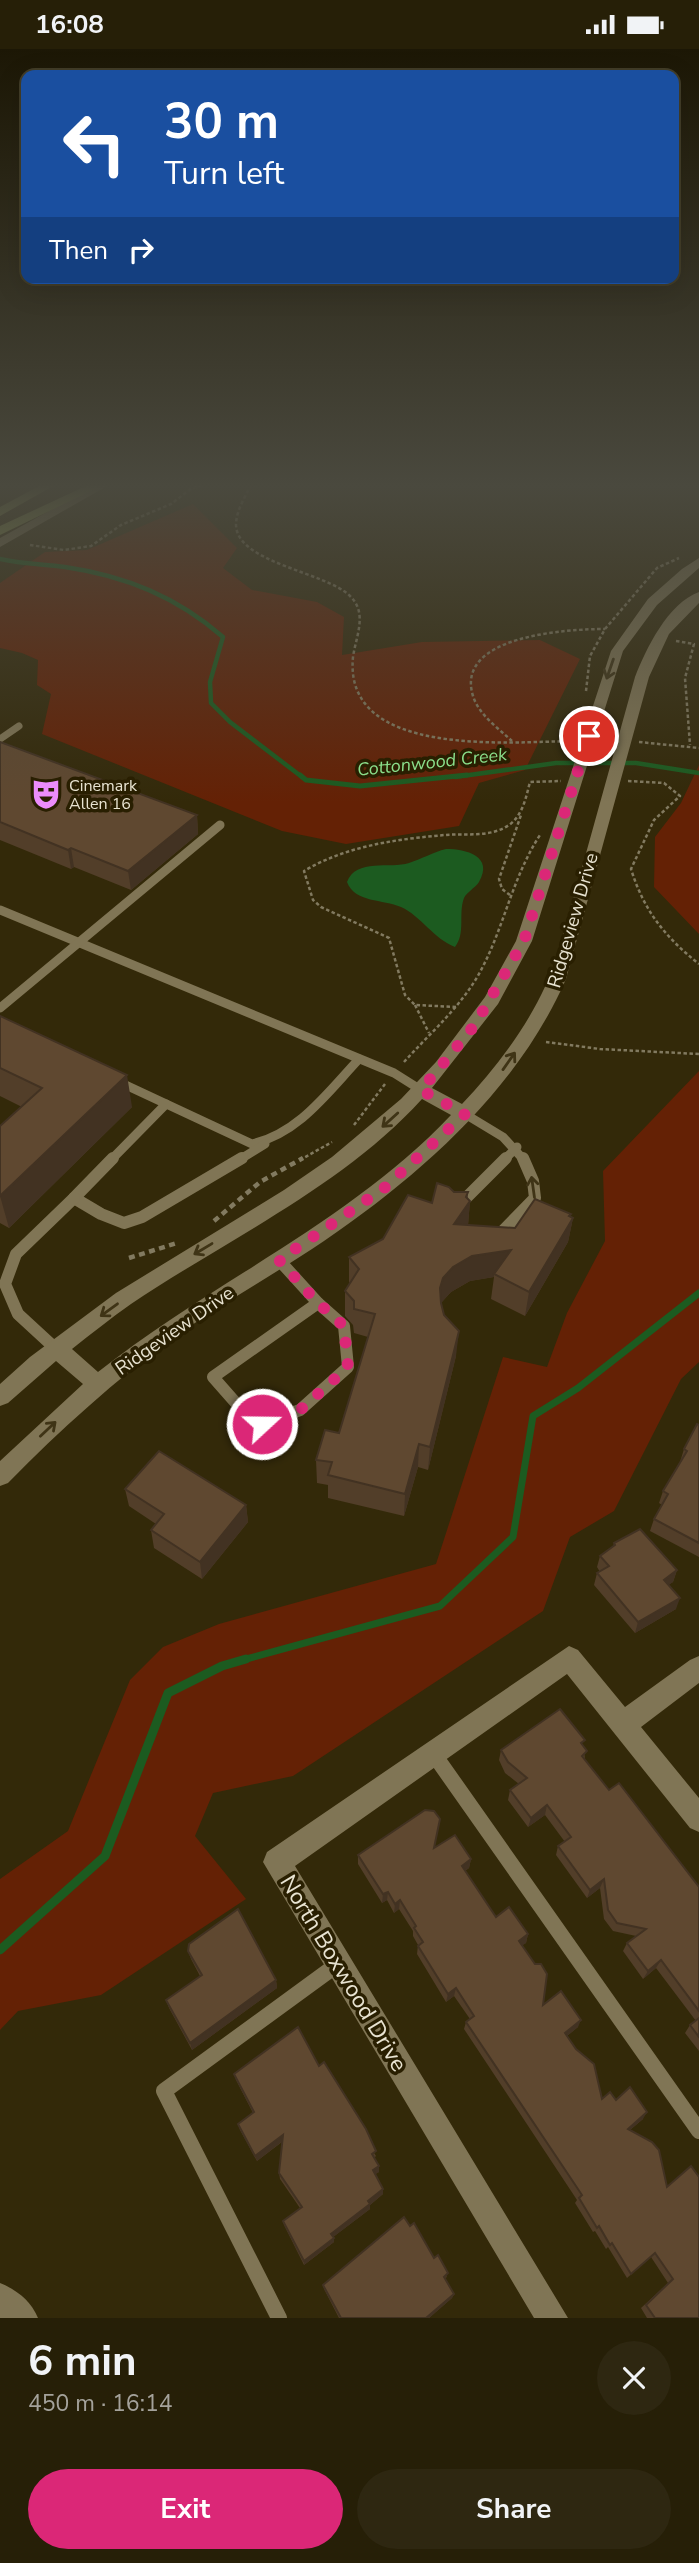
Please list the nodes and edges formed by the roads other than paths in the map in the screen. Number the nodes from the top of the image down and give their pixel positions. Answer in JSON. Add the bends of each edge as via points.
{"nodes":[{"id":1,"x":663,"y":591,"type":"edge"},
{"id":2,"x":699,"y":596,"type":"edge"},
{"id":3,"x":19,"y":726,"type":"dead end"},
{"id":4,"x":0,"y":739,"type":"edge"},
{"id":5,"x":220,"y":825,"type":"dead end"},
{"id":6,"x":3,"y":914,"type":"edge"},
{"id":7,"x":78,"y":943,"type":"junction"},
{"id":8,"x":0,"y":1007,"type":"edge"},
{"id":9,"x":359,"y":1059,"type":"junction"},
{"id":10,"x":106,"y":1076,"type":"edge"},
{"id":11,"x":421,"y":1090,"type":"junction"},
{"id":12,"x":166,"y":1104,"type":"junction"},
{"id":13,"x":465,"y":1114,"type":"junction"},
{"id":14,"x":273,"y":1139,"type":"junction"},
{"id":15,"x":517,"y":1147,"type":"junction"},
{"id":16,"x":74,"y":1198,"type":"junction"},
{"id":17,"x":455,"y":1209,"type":"edge"},
{"id":18,"x":481,"y":1241,"type":"edge"},
{"id":19,"x":279,"y":1260,"type":"junction"},
{"id":20,"x":318,"y":1303,"type":"junction"},
{"id":21,"x":56,"y":1349,"type":"junction"},
{"id":22,"x":98,"y":1384,"type":"junction"},
{"id":23,"x":0,"y":1397,"type":"edge"},
{"id":24,"x":0,"y":1476,"type":"edge"},
{"id":25,"x":699,"y":1668,"type":"edge"},
{"id":26,"x":623,"y":1724,"type":"junction"},
{"id":27,"x":433,"y":1753,"type":"junction"},
{"id":28,"x":699,"y":1819,"type":"edge"},
{"id":29,"x":338,"y":1964,"type":"junction"},
{"id":30,"x":699,"y":2131,"type":"edge"},
{"id":31,"x":0,"y":2299,"type":"edge"},
{"id":32,"x":22,"y":2318,"type":"edge"},
{"id":33,"x":279,"y":2318,"type":"edge"},
{"id":34,"x":552,"y":2318,"type":"edge"}],
"edges":[{"from":1,"to":11,"type":"main road","name":"Ridgeview Drive","one_way":true,"via":[[631,627],[617,651],[524,941],[474,1026]]},
{"from":13,"to":2,"type":"main road","name":"Ridgeview Drive","one_way":true,"via":[[513,1056],[552,993],[630,715],[660,637]]},
{"from":3,"to":4,"type":"lane"},
{"from":5,"to":7,"type":"lane"},
{"from":6,"to":7,"type":"lane"},
{"from":7,"to":8,"type":"lane"},
{"from":7,"to":9,"type":"lane"},
{"from":9,"to":11,"type":"lane"},
{"from":9,"to":14,"type":"lane","via":[[317,1104]]},
{"from":10,"to":12,"type":"lane"},
{"from":11,"to":13,"type":"main road"},
{"from":11,"to":21,"type":"main road","name":"Ridgeview Drive","one_way":true,"via":[[324,1173],[123,1299]]},
{"from":12,"to":14,"type":"lane","via":[[252,1144]]},
{"from":12,"to":16,"type":"lane"},
{"from":13,"to":15,"type":"lane"},
{"from":13,"to":19,"type":"main road","name":"Ridgeview Drive","via":[[383,1189]]},
{"from":14,"to":16,"type":"lane","via":[[142,1217],[124,1223]]},
{"from":15,"to":17,"type":"lane"},
{"from":18,"to":15,"type":"lane","one_way":true,"via":[[499,1236],[536,1198],[535,1182]]},
{"from":16,"to":21,"type":"lane","via":[[16,1254],[5,1284],[18,1314]]},
{"from":19,"to":20,"type":"lane"},
{"from":19,"to":22,"type":"main road","name":"Ridgeview Drive","via":[[170,1329]]},
{"from":20,"to":20,"type":"lane","via":[[213,1377],[262,1424],[300,1410],[348,1367],[344,1326]]},
{"from":21,"to":22,"type":"main road"},
{"from":21,"to":23,"type":"main road","name":"Ridgeview Drive"},
{"from":24,"to":22,"type":"main road","name":"Ridgeview Drive","one_way":true},
{"from":25,"to":26,"type":"main road"},
{"from":26,"to":27,"type":"main road","name":"North Boxwood Drive","via":[[569,1658]]},
{"from":26,"to":28,"type":"main road"},
{"from":27,"to":29,"type":"main road","name":"North Boxwood Drive","via":[[277,1861]]},
{"from":27,"to":30,"type":"lane"},
{"from":29,"to":33,"type":"lane","via":[[164,2091]]},
{"from":29,"to":34,"type":"main road","name":"North Boxwood Drive"},
{"from":31,"to":32,"type":"main road"}]}
